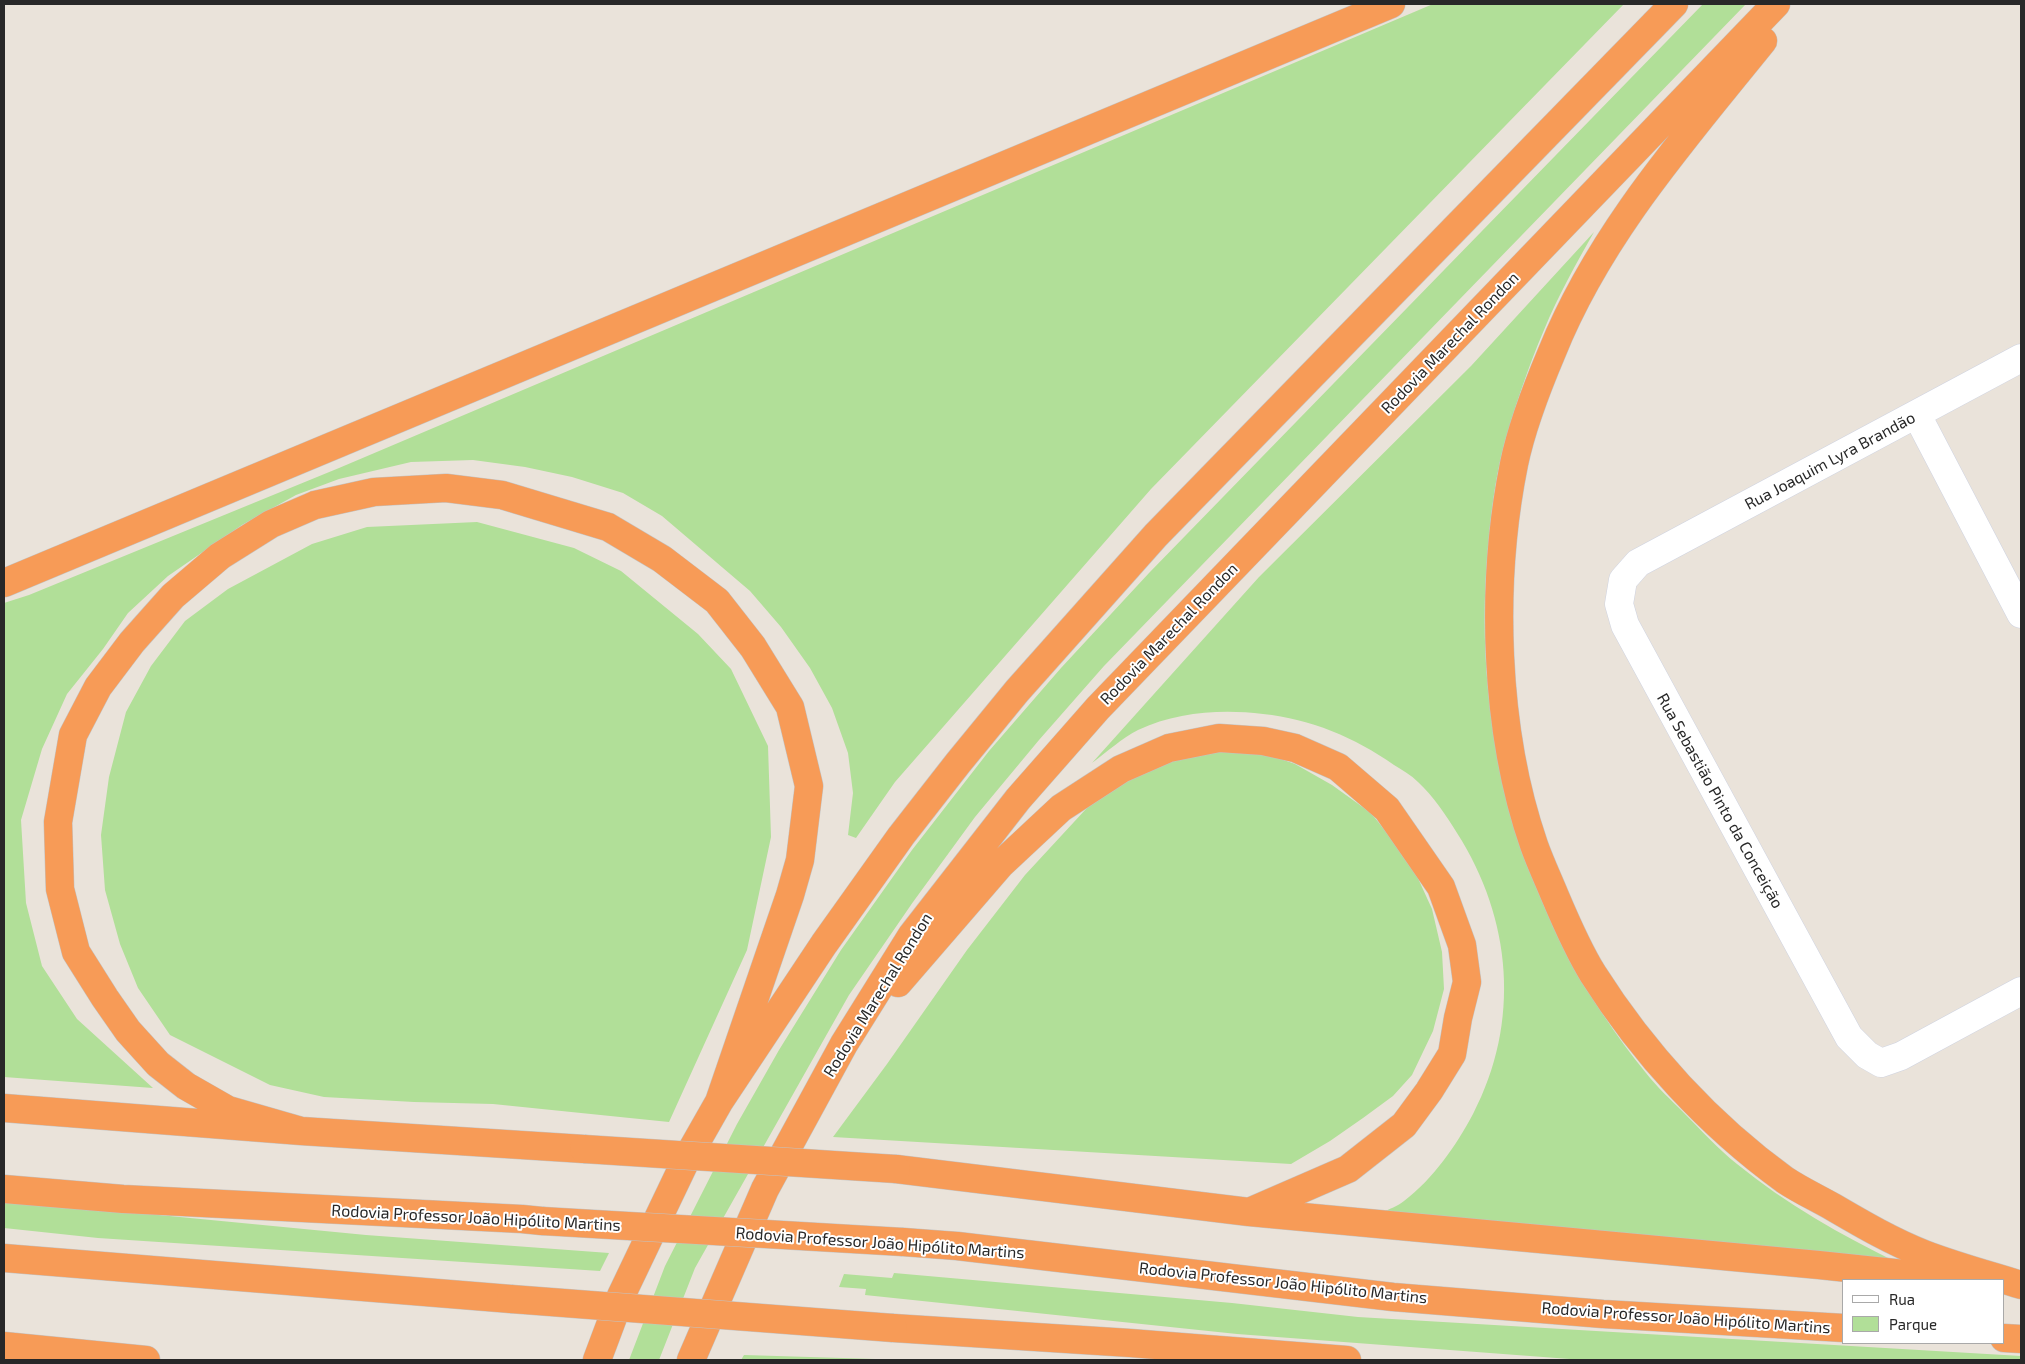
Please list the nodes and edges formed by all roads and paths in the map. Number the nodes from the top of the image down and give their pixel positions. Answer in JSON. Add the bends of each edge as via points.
{"nodes":[{"id":1,"x":1391,"y":4,"type":"edge"},
{"id":2,"x":1674,"y":4,"type":"edge"},
{"id":3,"x":1776,"y":4,"type":"edge"},
{"id":4,"x":1792,"y":4,"type":"edge"},
{"id":5,"x":2021,"y":358,"type":"edge"},
{"id":6,"x":1917,"y":415,"type":"junction"},
{"id":7,"x":1638,"y":564,"type":"joint"},
{"id":8,"x":4,"y":583,"type":"edge"},
{"id":9,"x":2021,"y":614,"type":"edge"},
{"id":10,"x":2021,"y":990,"type":"edge"},
{"id":11,"x":844,"y":1044,"type":"junction"},
{"id":12,"x":719,"y":1102,"type":"junction"},
{"id":13,"x":4,"y":1108,"type":"edge"},
{"id":14,"x":301,"y":1131,"type":"junction"},
{"id":15,"x":4,"y":1189,"type":"edge"},
{"id":16,"x":1249,"y":1212,"type":"junction"},
{"id":17,"x":4,"y":1258,"type":"edge"},
{"id":18,"x":1952,"y":1279,"type":"edge"},
{"id":19,"x":2000,"y":1279,"type":"edge"},
{"id":20,"x":2005,"y":1281,"type":"edge"},
{"id":21,"x":2005,"y":1285,"type":"edge"},
{"id":22,"x":2021,"y":1286,"type":"edge"},
{"id":23,"x":1842,"y":1328,"type":"edge"},
{"id":24,"x":2005,"y":1338,"type":"edge"},
{"id":25,"x":2021,"y":1340,"type":"edge"},
{"id":26,"x":4,"y":1346,"type":"edge"},
{"id":27,"x":146,"y":1360,"type":"edge"},
{"id":28,"x":596,"y":1360,"type":"edge"},
{"id":29,"x":691,"y":1360,"type":"edge"},
{"id":30,"x":1347,"y":1360,"type":"edge"}],
"edges":[{"from":1,"to":8,"type":"highway"},
{"from":2,"to":12,"type":"highway","via":[[1156,535],[1017,691],[896,844],[824,944]]},
{"from":3,"to":11,"type":"highway","name":"Rodovia Marechal Rondon","via":[[1098,708],[1018,799],[918,927]]},
{"from":4,"to":19,"type":"highway","via":[[1662,165],[1609,241],[1552,352],[1515,461],[1505,522],[1500,593],[1506,721],[1518,788],[1534,846],[1590,970],[1627,1023],[1682,1088],[1730,1137],[1789,1182],[1922,1253]]},
{"from":5,"to":6,"type":"street","name":"Rua Joaquim Lyra Brandão"},
{"from":6,"to":7,"type":"street","name":"Rua Joaquim Lyra Brandão"},
{"from":6,"to":9,"type":"street"},
{"from":7,"to":10,"type":"street","name":"Rua Sebastião Pinto da Conceição","via":[[1623,580],[1619,604],[1625,626],[1849,1038],[1881,1063],[1902,1056]]},
{"from":11,"to":16,"type":"highway","via":[[1000,866],[1068,803],[1122,769],[1169,748],[1219,738],[1264,741],[1295,748],[1338,767],[1387,809],[1441,887],[1462,945],[1467,982],[1452,1054],[1404,1125],[1348,1169]]},
{"from":11,"to":29,"type":"highway","name":"Rodovia Marechal Rondon","via":[[765,1188]]},
{"from":12,"to":14,"type":"highway","via":[[800,860],[810,786],[790,707],[753,647],[717,601],[662,559],[608,527],[502,495],[446,488],[374,492],[315,506],[271,524],[220,556],[173,596],[98,687],[73,735],[58,822],[60,889],[76,952],[128,1031],[158,1064],[186,1086],[228,1110]]},
{"from":12,"to":28,"type":"highway","via":[[686,1160],[620,1296]]},
{"from":13,"to":14,"type":"highway"},
{"from":14,"to":16,"type":"highway","bridge":true,"via":[[896,1169]]},
{"from":15,"to":23,"type":"highway","name":"Rodovia Professor João Hipólito Martins","bridge":true,"via":[[123,1199],[958,1246],[1393,1298]]},
{"from":16,"to":18,"type":"highway"},
{"from":17,"to":30,"type":"highway","bridge":true},
{"from":20,"to":22,"type":"highway"},
{"from":21,"to":22,"type":"highway"},
{"from":24,"to":25,"type":"highway"},
{"from":26,"to":27,"type":"highway"}]}
